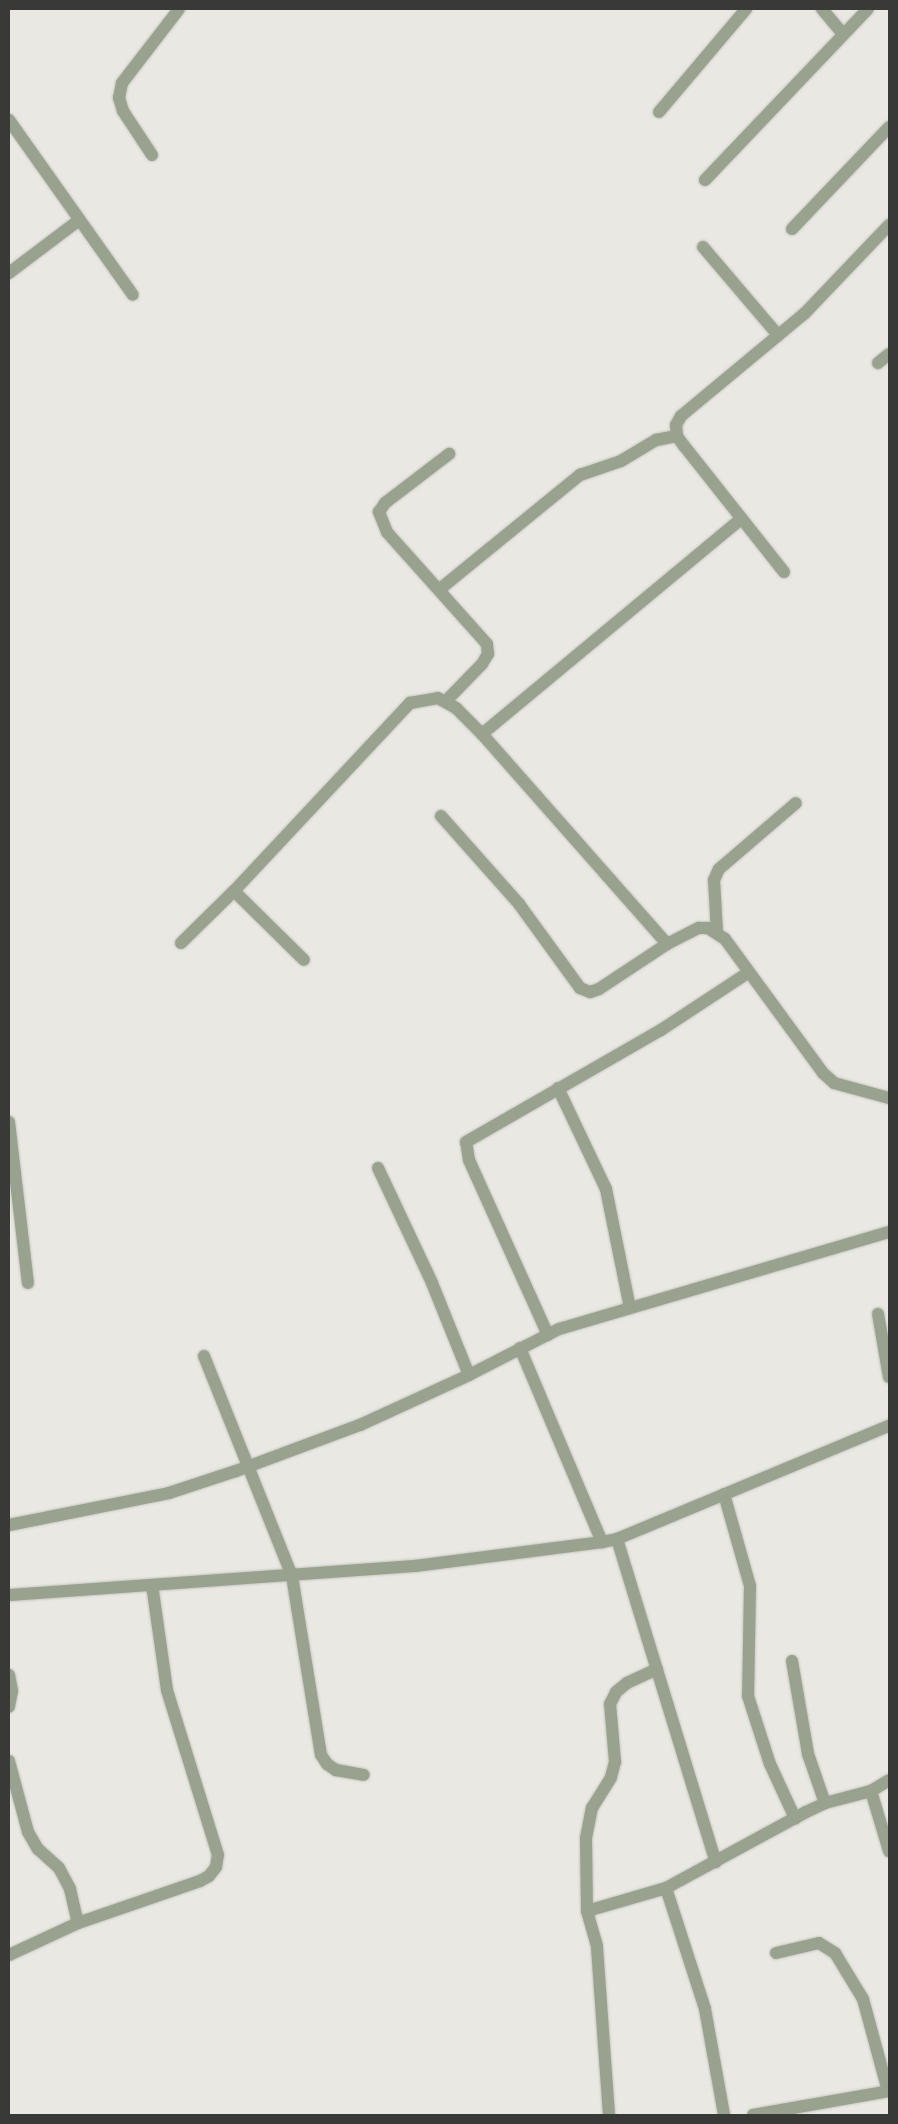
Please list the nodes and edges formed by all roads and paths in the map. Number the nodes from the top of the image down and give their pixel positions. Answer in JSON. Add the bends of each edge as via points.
{"nodes":[{"id":1,"x":179,"y":9,"type":"edge"},
{"id":2,"x":746,"y":9,"type":"edge"},
{"id":3,"x":822,"y":9,"type":"edge"},
{"id":4,"x":868,"y":9,"type":"edge"},
{"id":5,"x":843,"y":34,"type":"junction"},
{"id":6,"x":659,"y":112,"type":"dead end"},
{"id":7,"x":9,"y":120,"type":"edge"},
{"id":8,"x":889,"y":127,"type":"edge"},
{"id":9,"x":152,"y":155,"type":"dead end"},
{"id":10,"x":705,"y":180,"type":"dead end"},
{"id":11,"x":79,"y":220,"type":"junction"},
{"id":12,"x":889,"y":225,"type":"edge"},
{"id":13,"x":792,"y":229,"type":"dead end"},
{"id":14,"x":703,"y":247,"type":"dead end"},
{"id":15,"x":9,"y":273,"type":"edge"},
{"id":16,"x":133,"y":295,"type":"dead end"},
{"id":17,"x":778,"y":335,"type":"junction"},
{"id":18,"x":889,"y":354,"type":"edge"},
{"id":19,"x":878,"y":363,"type":"dead end"},
{"id":20,"x":677,"y":436,"type":"junction"},
{"id":21,"x":449,"y":454,"type":"dead end"},
{"id":22,"x":741,"y":519,"type":"junction"},
{"id":23,"x":784,"y":572,"type":"dead end"},
{"id":24,"x":440,"y":589,"type":"junction"},
{"id":25,"x":447,"y":700,"type":"junction"},
{"id":26,"x":482,"y":734,"type":"junction"},
{"id":27,"x":796,"y":803,"type":"dead end"},
{"id":28,"x":441,"y":816,"type":"dead end"},
{"id":29,"x":234,"y":891,"type":"junction"},
{"id":30,"x":717,"y":932,"type":"junction"},
{"id":31,"x":181,"y":943,"type":"dead end"},
{"id":32,"x":667,"y":944,"type":"junction"},
{"id":33,"x":304,"y":960,"type":"dead end"},
{"id":34,"x":749,"y":972,"type":"junction"},
{"id":35,"x":558,"y":1088,"type":"junction"},
{"id":36,"x":889,"y":1098,"type":"edge"},
{"id":37,"x":9,"y":1122,"type":"edge"},
{"id":38,"x":378,"y":1168,"type":"dead end"},
{"id":39,"x":12,"y":1182,"type":"edge"},
{"id":40,"x":889,"y":1232,"type":"edge"},
{"id":41,"x":28,"y":1283,"type":"dead end"},
{"id":42,"x":630,"y":1308,"type":"junction"},
{"id":43,"x":878,"y":1314,"type":"dead end"},
{"id":44,"x":548,"y":1335,"type":"junction"},
{"id":45,"x":520,"y":1348,"type":"junction"},
{"id":46,"x":204,"y":1356,"type":"dead end"},
{"id":47,"x":469,"y":1375,"type":"junction"},
{"id":48,"x":889,"y":1377,"type":"edge"},
{"id":49,"x":889,"y":1426,"type":"edge"},
{"id":50,"x":250,"y":1465,"type":"junction"},
{"id":51,"x":724,"y":1494,"type":"junction"},
{"id":52,"x":9,"y":1526,"type":"edge"},
{"id":53,"x":617,"y":1538,"type":"junction"},
{"id":54,"x":602,"y":1542,"type":"junction"},
{"id":55,"x":292,"y":1576,"type":"junction"},
{"id":56,"x":152,"y":1586,"type":"junction"},
{"id":57,"x":9,"y":1595,"type":"edge"},
{"id":58,"x":792,"y":1661,"type":"dead end"},
{"id":59,"x":657,"y":1669,"type":"junction"},
{"id":60,"x":9,"y":1675,"type":"edge"},
{"id":61,"x":9,"y":1707,"type":"edge"},
{"id":62,"x":9,"y":1761,"type":"edge"},
{"id":63,"x":364,"y":1774,"type":"dead end"},
{"id":64,"x":889,"y":1780,"type":"edge"},
{"id":65,"x":871,"y":1791,"type":"junction"},
{"id":66,"x":825,"y":1803,"type":"junction"},
{"id":67,"x":795,"y":1818,"type":"junction"},
{"id":68,"x":889,"y":1851,"type":"edge"},
{"id":69,"x":716,"y":1862,"type":"junction"},
{"id":70,"x":666,"y":1888,"type":"junction"},
{"id":71,"x":587,"y":1911,"type":"junction"},
{"id":72,"x":78,"y":1922,"type":"junction"},
{"id":73,"x":776,"y":1953,"type":"dead end"},
{"id":74,"x":9,"y":1955,"type":"edge"},
{"id":75,"x":889,"y":2091,"type":"edge"},
{"id":76,"x":609,"y":2115,"type":"edge"},
{"id":77,"x":724,"y":2115,"type":"edge"},
{"id":78,"x":753,"y":2115,"type":"edge"}],
"edges":[{"from":1,"to":9,"type":"street","via":[[122,84],[119,98],[122,111]]},
{"from":2,"to":6,"type":"street"},
{"from":3,"to":5,"type":"street"},
{"from":4,"to":5,"type":"street"},
{"from":5,"to":10,"type":"street"},
{"from":7,"to":11,"type":"street"},
{"from":8,"to":13,"type":"street"},
{"from":11,"to":15,"type":"street"},
{"from":11,"to":16,"type":"street"},
{"from":12,"to":17,"type":"street","via":[[810,307]]},
{"from":14,"to":17,"type":"street"},
{"from":17,"to":20,"type":"street","via":[[682,416],[676,425]]},
{"from":18,"to":19,"type":"street"},
{"from":20,"to":22,"type":"street"},
{"from":20,"to":24,"type":"street","via":[[656,440],[621,461],[580,475]]},
{"from":21,"to":24,"type":"street","via":[[385,503],[379,512],[387,532]]},
{"from":22,"to":23,"type":"street"},
{"from":22,"to":26,"type":"street"},
{"from":24,"to":25,"type":"street","via":[[481,635],[488,654]]},
{"from":25,"to":26,"type":"street"},
{"from":25,"to":29,"type":"street","via":[[417,699],[410,703]]},
{"from":26,"to":32,"type":"street"},
{"from":27,"to":30,"type":"street","via":[[719,869],[714,880]]},
{"from":28,"to":32,"type":"street","via":[[519,904],[580,988],[590,992],[600,988]]},
{"from":29,"to":31,"type":"street"},
{"from":29,"to":33,"type":"street"},
{"from":30,"to":32,"type":"street","via":[[699,928]]},
{"from":30,"to":34,"type":"street"},
{"from":34,"to":35,"type":"street","via":[[661,1030]]},
{"from":34,"to":36,"type":"street","via":[[823,1073],[834,1083]]},
{"from":35,"to":42,"type":"street","via":[[606,1189]]},
{"from":35,"to":44,"type":"street","via":[[471,1137],[466,1142],[465,1151]]},
{"from":37,"to":39,"type":"street"},
{"from":38,"to":47,"type":"street","via":[[432,1283]]},
{"from":39,"to":41,"type":"street"},
{"from":40,"to":42,"type":"street"},
{"from":42,"to":44,"type":"street"},
{"from":43,"to":48,"type":"street"},
{"from":44,"to":45,"type":"street"},
{"from":45,"to":47,"type":"street"},
{"from":45,"to":54,"type":"street"},
{"from":46,"to":50,"type":"street"},
{"from":47,"to":50,"type":"street","via":[[360,1425]]},
{"from":49,"to":51,"type":"street"},
{"from":50,"to":52,"type":"street","via":[[169,1493]]},
{"from":50,"to":55,"type":"street"},
{"from":51,"to":53,"type":"street"},
{"from":51,"to":67,"type":"street","via":[[750,1586],[748,1696],[770,1764]]},
{"from":53,"to":54,"type":"street"},
{"from":53,"to":59,"type":"street"},
{"from":54,"to":55,"type":"street","via":[[415,1566]]},
{"from":55,"to":56,"type":"street"},
{"from":55,"to":63,"type":"street","via":[[322,1754],[327,1764],[336,1770]]},
{"from":56,"to":57,"type":"street"},
{"from":56,"to":72,"type":"street","via":[[167,1690],[218,1855],[216,1867],[200,1881]]},
{"from":58,"to":66,"type":"street","via":[[808,1754]]},
{"from":59,"to":69,"type":"street"},
{"from":59,"to":71,"type":"street","via":[[627,1683],[616,1692],[610,1704],[615,1762],[587,1824]]},
{"from":60,"to":61,"type":"street","via":[[12,1691]]},
{"from":62,"to":72,"type":"street","via":[[28,1832],[38,1849],[59,1868],[70,1889]]},
{"from":64,"to":65,"type":"street"},
{"from":65,"to":66,"type":"street"},
{"from":65,"to":68,"type":"street"},
{"from":66,"to":67,"type":"street"},
{"from":67,"to":69,"type":"street"},
{"from":69,"to":70,"type":"street"},
{"from":70,"to":71,"type":"street"},
{"from":70,"to":77,"type":"street","via":[[705,2009]]},
{"from":71,"to":76,"type":"street","via":[[597,1946]]},
{"from":72,"to":74,"type":"street"},
{"from":73,"to":75,"type":"street","via":[[819,1943],[835,1953],[863,1999]]},
{"from":75,"to":78,"type":"street"}]}
